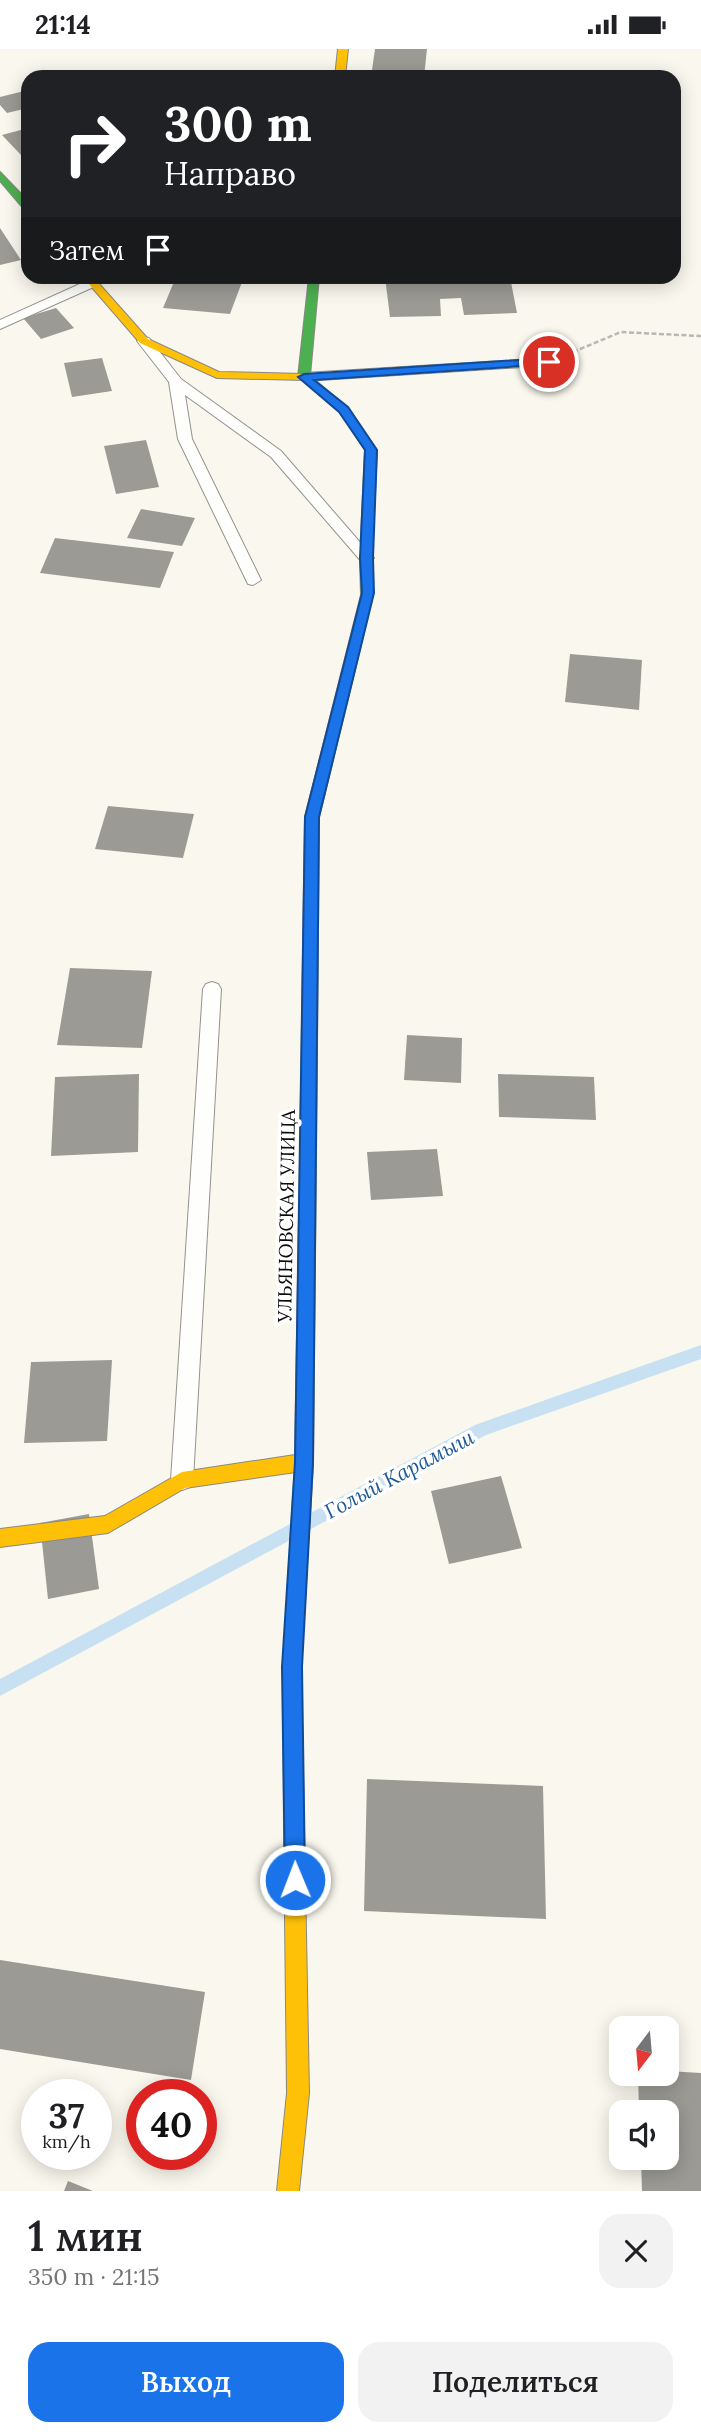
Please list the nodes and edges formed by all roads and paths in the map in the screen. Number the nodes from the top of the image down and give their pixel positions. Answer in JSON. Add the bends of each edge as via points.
{"nodes":[{"id":1,"x":343,"y":49,"type":"edge"},
{"id":2,"x":341,"y":70,"type":"edge"},
{"id":3,"x":0,"y":175,"type":"edge"},
{"id":4,"x":21,"y":199,"type":"edge"},
{"id":5,"x":80,"y":284,"type":"edge"},
{"id":6,"x":94,"y":284,"type":"edge"},
{"id":7,"x":313,"y":284,"type":"edge"},
{"id":8,"x":0,"y":325,"type":"edge"},
{"id":9,"x":701,"y":336,"type":"edge"},
{"id":10,"x":144,"y":341,"type":"junction"},
{"id":11,"x":549,"y":362,"type":"joint"},
{"id":12,"x":304,"y":377,"type":"junction"},
{"id":13,"x":176,"y":382,"type":"junction"},
{"id":14,"x":366,"y":558,"type":"junction"},
{"id":15,"x":253,"y":580,"type":"dead end"},
{"id":16,"x":212,"y":989,"type":"dead end"},
{"id":17,"x":304,"y":1462,"type":"junction"},
{"id":18,"x":182,"y":1480,"type":"junction"},
{"id":19,"x":0,"y":1538,"type":"edge"},
{"id":20,"x":288,"y":2191,"type":"edge"}],
"edges":[{"from":1,"to":2,"type":"street"},
{"from":3,"to":4,"type":"street"},
{"from":5,"to":8,"type":"lane"},
{"from":6,"to":10,"type":"street"},
{"from":7,"to":12,"type":"street"},
{"from":9,"to":11,"type":"path","via":[[621,332]]},
{"from":10,"to":12,"type":"street","via":[[217,375]]},
{"from":10,"to":13,"type":"lane"},
{"from":11,"to":12,"type":"lane"},
{"from":12,"to":14,"type":"street","name":"УЛЬЯНОВСКАЯ УЛИЦА","via":[[344,410],[371,450]]},
{"from":13,"to":14,"type":"lane","via":[[276,454]]},
{"from":13,"to":15,"type":"lane","via":[[185,439]]},
{"from":14,"to":17,"type":"street","name":"УЛЬЯНОВСКАЯ УЛИЦА","via":[[368,593],[312,817]]},
{"from":16,"to":18,"type":"lane"},
{"from":17,"to":18,"type":"street"},
{"from":17,"to":20,"type":"street","name":"УЛЬЯНОВСКАЯ УЛИЦА","via":[[292,1667],[298,2093]]},
{"from":18,"to":19,"type":"street","via":[[108,1524]]}]}
